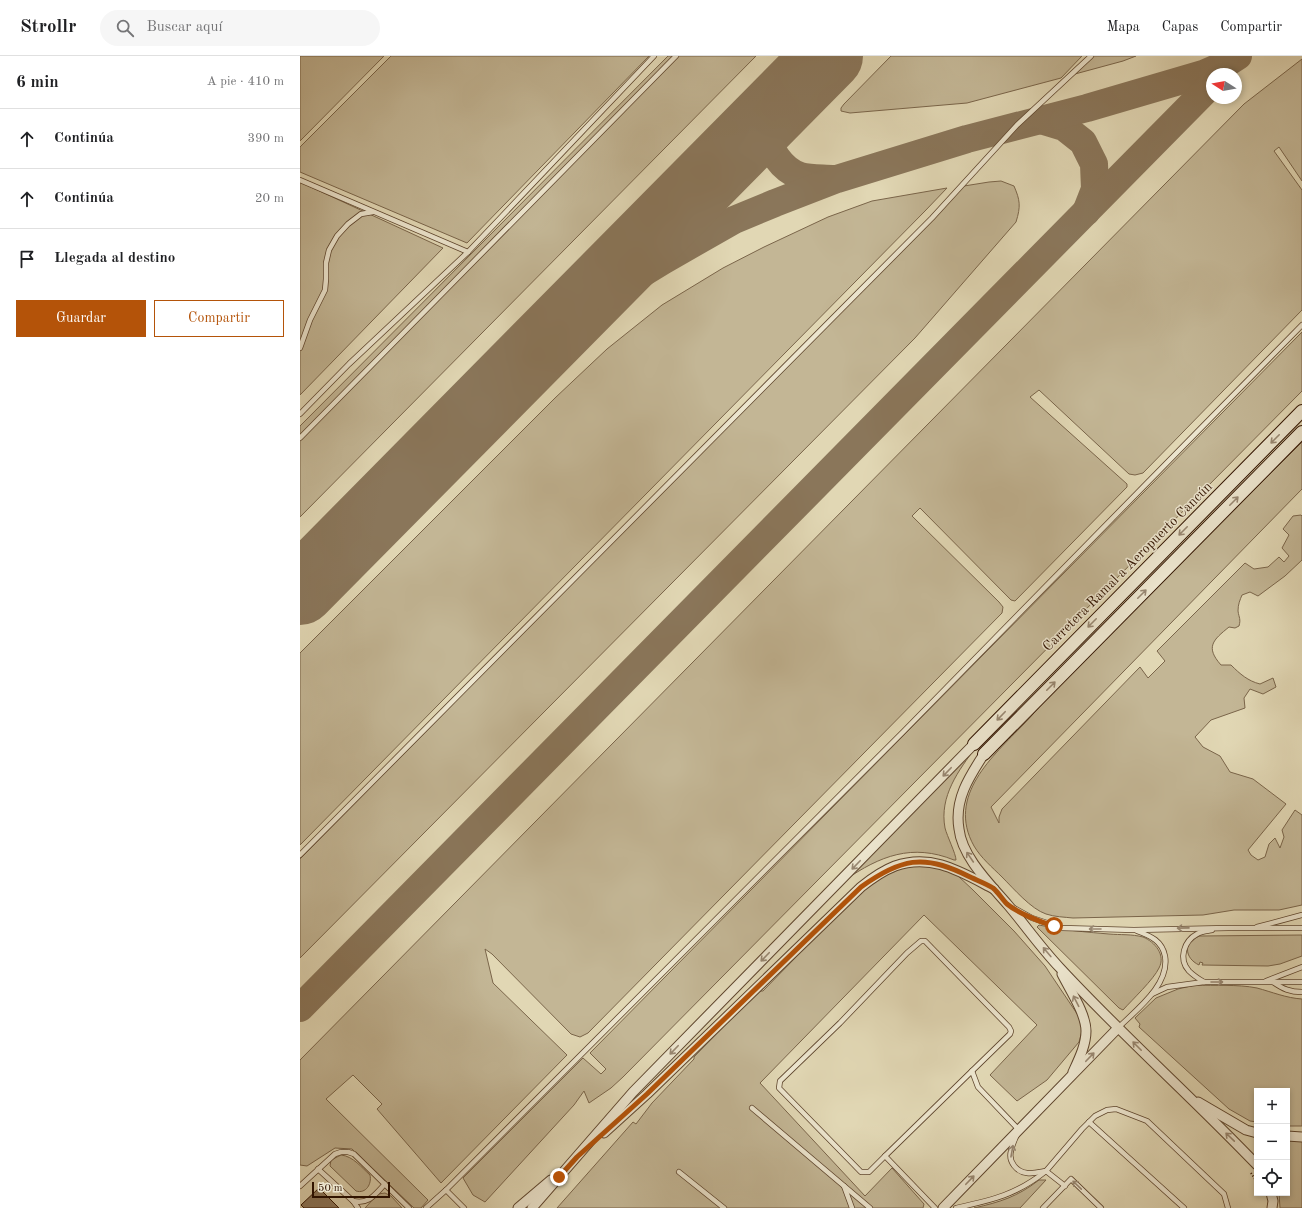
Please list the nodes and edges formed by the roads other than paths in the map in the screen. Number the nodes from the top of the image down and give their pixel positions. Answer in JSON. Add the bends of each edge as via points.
{"nodes":[{"id":1,"x":654,"y":56,"type":"edge"},
{"id":2,"x":676,"y":56,"type":"edge"},
{"id":3,"x":1091,"y":56,"type":"edge"},
{"id":4,"x":300,"y":180,"type":"edge"},
{"id":5,"x":373,"y":212,"type":"junction"},
{"id":6,"x":468,"y":252,"type":"junction"},
{"id":7,"x":1302,"y":325,"type":"edge"},
{"id":8,"x":300,"y":348,"type":"edge"},
{"id":9,"x":1302,"y":411,"type":"edge"},
{"id":10,"x":300,"y":414,"type":"edge"},
{"id":11,"x":1302,"y":432,"type":"edge"},
{"id":12,"x":300,"y":438,"type":"edge"},
{"id":13,"x":974,"y":744,"type":"joint"},
{"id":14,"x":984,"y":754,"type":"joint"},
{"id":15,"x":300,"y":856,"type":"edge"},
{"id":16,"x":994,"y":888,"type":"junction"},
{"id":17,"x":1007,"y":904,"type":"junction"},
{"id":18,"x":1302,"y":915,"type":"edge"},
{"id":19,"x":1228,"y":928,"type":"junction"},
{"id":20,"x":1302,"y":928,"type":"edge"},
{"id":21,"x":1250,"y":929,"type":"junction"},
{"id":22,"x":1134,"y":930,"type":"junction"},
{"id":23,"x":1059,"y":967,"type":"junction"},
{"id":24,"x":1302,"y":967,"type":"edge"},
{"id":25,"x":1204,"y":982,"type":"junction"},
{"id":26,"x":1263,"y":982,"type":"junction"},
{"id":27,"x":1273,"y":982,"type":"junction"},
{"id":28,"x":1302,"y":982,"type":"edge"},
{"id":29,"x":1302,"y":992,"type":"edge"},
{"id":30,"x":1152,"y":994,"type":"junction"},
{"id":31,"x":1118,"y":1028,"type":"junction"},
{"id":32,"x":972,"y":1071,"type":"junction"},
{"id":33,"x":1071,"y":1077,"type":"junction"},
{"id":34,"x":1186,"y":1094,"type":"junction"},
{"id":35,"x":752,"y":1108,"type":"dead end"},
{"id":36,"x":1089,"y":1122,"type":"junction"},
{"id":37,"x":1019,"y":1130,"type":"junction"},
{"id":38,"x":1254,"y":1132,"type":"edge"},
{"id":39,"x":1290,"y":1136,"type":"edge"},
{"id":40,"x":1302,"y":1137,"type":"edge"},
{"id":41,"x":884,"y":1156,"type":"junction"},
{"id":42,"x":577,"y":1157,"type":"junction"},
{"id":43,"x":1254,"y":1162,"type":"edge"},
{"id":44,"x":318,"y":1169,"type":"junction"},
{"id":45,"x":1046,"y":1171,"type":"junction"},
{"id":46,"x":679,"y":1172,"type":"dead end"},
{"id":47,"x":300,"y":1184,"type":"edge"},
{"id":48,"x":385,"y":1184,"type":"junction"},
{"id":49,"x":844,"y":1184,"type":"junction"},
{"id":50,"x":1065,"y":1186,"type":"junction"},
{"id":51,"x":446,"y":1190,"type":"junction"},
{"id":52,"x":1272,"y":1196,"type":"edge"},
{"id":53,"x":353,"y":1200,"type":"junction"},
{"id":54,"x":722,"y":1207,"type":"edge"},
{"id":55,"x":358,"y":1208,"type":"edge"},
{"id":56,"x":409,"y":1208,"type":"edge"},
{"id":57,"x":426,"y":1208,"type":"edge"},
{"id":58,"x":464,"y":1208,"type":"edge"},
{"id":59,"x":518,"y":1208,"type":"edge"},
{"id":60,"x":532,"y":1208,"type":"edge"},
{"id":61,"x":852,"y":1208,"type":"edge"},
{"id":62,"x":870,"y":1208,"type":"edge"},
{"id":63,"x":935,"y":1208,"type":"edge"},
{"id":64,"x":943,"y":1208,"type":"edge"},
{"id":65,"x":956,"y":1208,"type":"edge"},
{"id":66,"x":1042,"y":1208,"type":"edge"},
{"id":67,"x":1101,"y":1208,"type":"edge"},
{"id":68,"x":1184,"y":1208,"type":"edge"},
{"id":69,"x":1228,"y":1208,"type":"edge"},
{"id":70,"x":1272,"y":1208,"type":"edge"}],
"edges":[{"from":1,"to":6,"type":"lane"},
{"from":2,"to":12,"type":"lane"},
{"from":3,"to":15,"type":"lane","via":[[1016,125],[932,218]]},
{"from":4,"to":5,"type":"lane"},
{"from":5,"to":6,"type":"lane"},
{"from":5,"to":8,"type":"lane","via":[[361,214],[348,224],[329,250],[325,290]]},
{"from":6,"to":10,"type":"lane"},
{"from":7,"to":51,"type":"lane","via":[[903,732]]},
{"from":9,"to":13,"type":"main road","name":"Carretera Ramal a Aeropuerto Cancún","one_way":true},
{"from":14,"to":11,"type":"main road","one_way":true},
{"from":13,"to":42,"type":"street","one_way":true,"via":[[633,1092]]},
{"from":16,"to":14,"type":"street","one_way":true,"via":[[968,855],[958,830],[959,805],[963,791]]},
{"from":16,"to":17,"type":"street"},
{"from":16,"to":42,"type":"street","via":[[947,867],[919,861],[894,866],[874,877],[647,1094]]},
{"from":22,"to":17,"type":"lane","one_way":true,"via":[[1062,928],[1032,918]]},
{"from":23,"to":17,"type":"street","one_way":true},
{"from":18,"to":21,"type":"lane"},
{"from":19,"to":21,"type":"lane"},
{"from":19,"to":22,"type":"lane","one_way":true},
{"from":19,"to":25,"type":"lane","via":[[1199,933],[1191,938],[1184,949],[1183,958],[1188,970]]},
{"from":20,"to":21,"type":"lane"},
{"from":22,"to":30,"type":"lane","via":[[1157,940],[1164,950],[1166,969],[1163,979]]},
{"from":23,"to":31,"type":"street"},
{"from":33,"to":23,"type":"street","one_way":true,"via":[[1085,1042],[1086,1024]]},
{"from":24,"to":26,"type":"lane"},
{"from":25,"to":26,"type":"lane","one_way":true},
{"from":25,"to":30,"type":"lane","via":[[1167,987]]},
{"from":26,"to":27,"type":"lane"},
{"from":27,"to":28,"type":"lane"},
{"from":27,"to":29,"type":"lane","via":[[1291,992]]},
{"from":30,"to":31,"type":"lane"},
{"from":33,"to":31,"type":"street","one_way":true},
{"from":34,"to":31,"type":"street","one_way":true},
{"from":32,"to":37,"type":"lane","via":[[978,1087]]},
{"from":32,"to":41,"type":"lane"},
{"from":32,"to":41,"type":"lane","via":[[1011,1031],[925,941],[921,941],[780,1081],[779,1085],[779,1088],[862,1172],[869,1172]]},
{"from":33,"to":37,"type":"street"},
{"from":34,"to":38,"type":"street","via":[[1246,1130]]},
{"from":43,"to":34,"type":"street","one_way":true},
{"from":35,"to":49,"type":"lane"},
{"from":36,"to":45,"type":"lane"},
{"from":36,"to":68,"type":"lane"},
{"from":36,"to":69,"type":"lane","via":[[1101,1112],[1116,1109],[1147,1121],[1224,1194]]},
{"from":45,"to":37,"type":"lane","one_way":true,"via":[[1029,1174],[1020,1172],[1013,1165],[1011,1150]]},
{"from":64,"to":37,"type":"street","one_way":true},
{"from":39,"to":40,"type":"street"},
{"from":41,"to":63,"type":"lane"},
{"from":42,"to":59,"type":"street"},
{"from":42,"to":60,"type":"street"},
{"from":44,"to":47,"type":"lane"},
{"from":44,"to":48,"type":"lane","via":[[335,1154],[348,1152],[354,1154]]},
{"from":44,"to":53,"type":"lane"},
{"from":45,"to":50,"type":"lane"},
{"from":45,"to":65,"type":"lane","via":[[1002,1197]]},
{"from":46,"to":54,"type":"lane"},
{"from":48,"to":53,"type":"lane","via":[[365,1202]]},
{"from":48,"to":56,"type":"lane"},
{"from":49,"to":61,"type":"lane"},
{"from":49,"to":62,"type":"lane"},
{"from":50,"to":66,"type":"lane"},
{"from":67,"to":50,"type":"lane","one_way":true,"via":[[1071,1179]]},
{"from":51,"to":57,"type":"lane"},
{"from":51,"to":58,"type":"lane"},
{"from":52,"to":70,"type":"street"},
{"from":53,"to":55,"type":"lane"}]}
